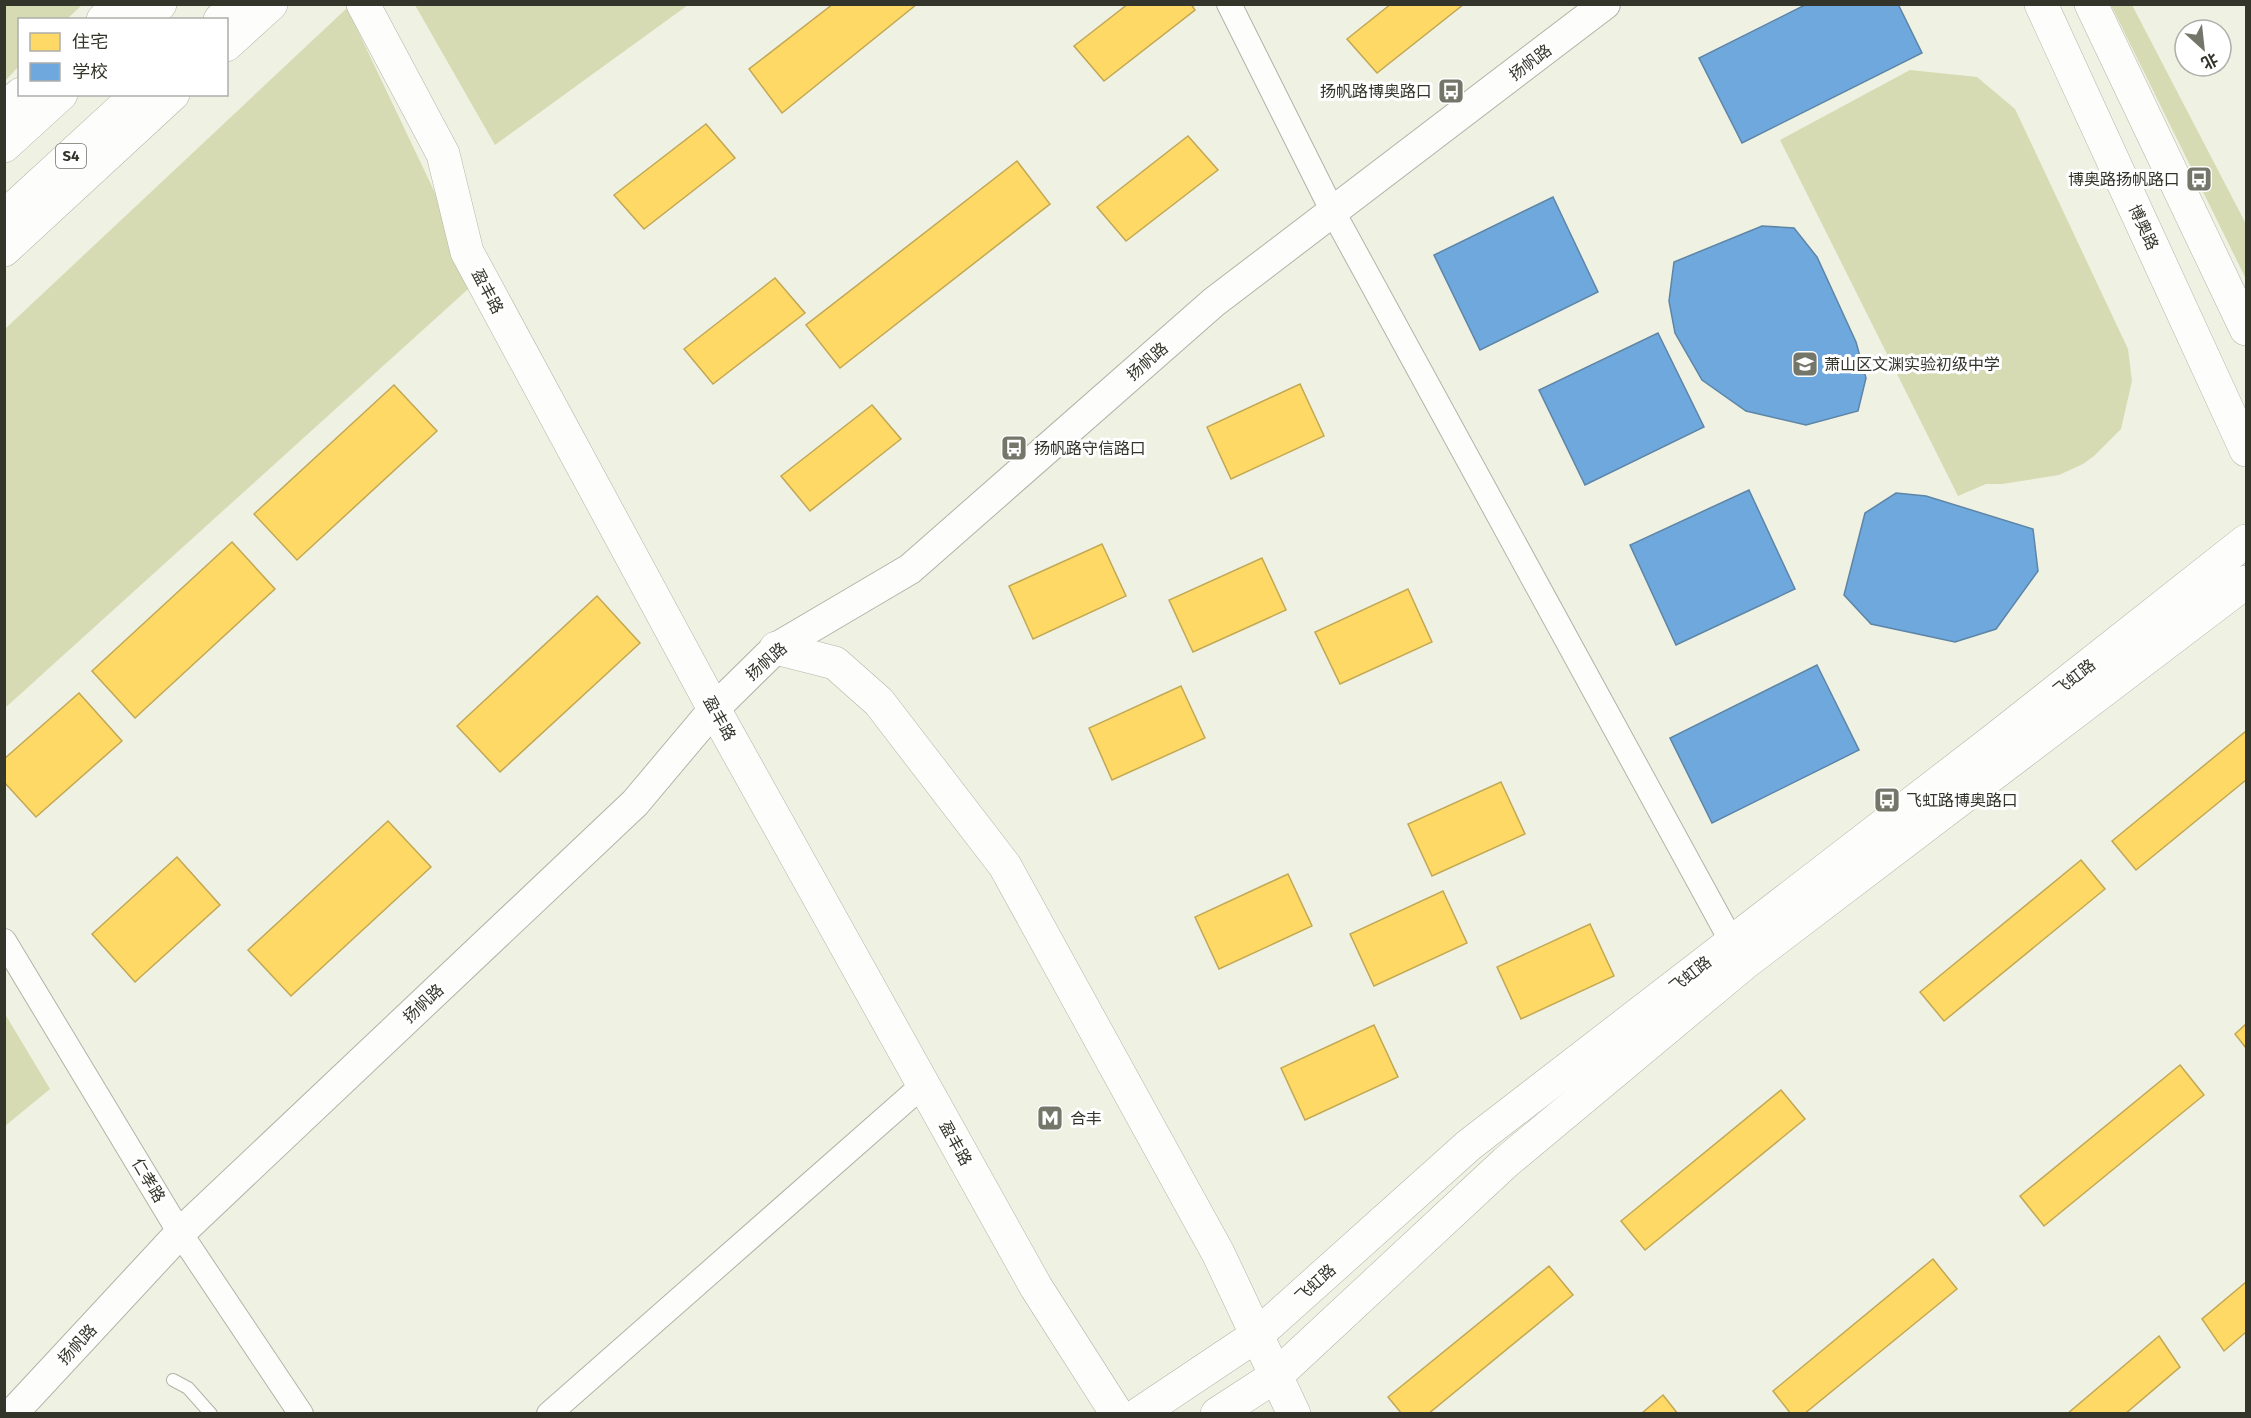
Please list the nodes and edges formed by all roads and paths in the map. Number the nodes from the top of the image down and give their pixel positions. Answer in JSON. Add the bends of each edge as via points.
{"nodes":[{"id":1,"x":119,"y":4,"type":"edge"},
{"id":2,"x":160,"y":4,"type":"edge"},
{"id":3,"x":237,"y":4,"type":"edge"},
{"id":4,"x":271,"y":4,"type":"edge"},
{"id":5,"x":363,"y":4,"type":"edge"},
{"id":6,"x":1229,"y":4,"type":"edge"},
{"id":7,"x":1605,"y":4,"type":"edge"},
{"id":8,"x":2041,"y":4,"type":"edge"},
{"id":9,"x":2091,"y":4,"type":"edge"},
{"id":10,"x":105,"y":18,"type":"edge"},
{"id":11,"x":146,"y":18,"type":"edge"},
{"id":12,"x":222,"y":18,"type":"edge"},
{"id":13,"x":228,"y":43,"type":"edge"},
{"id":14,"x":19,"y":96,"type":"edge"},
{"id":15,"x":59,"y":96,"type":"edge"},
{"id":16,"x":136,"y":96,"type":"edge"},
{"id":17,"x":171,"y":96,"type":"edge"},
{"id":18,"x":4,"y":109,"type":"edge"},
{"id":19,"x":4,"y":146,"type":"edge"},
{"id":20,"x":1333,"y":212,"type":"junction"},
{"id":21,"x":4,"y":217,"type":"edge"},
{"id":22,"x":4,"y":250,"type":"edge"},
{"id":23,"x":2247,"y":329,"type":"edge"},
{"id":24,"x":2247,"y":450,"type":"edge"},
{"id":25,"x":2247,"y":542,"type":"edge"},
{"id":26,"x":2247,"y":582,"type":"edge"},
{"id":27,"x":776,"y":648,"type":"junction"},
{"id":28,"x":714,"y":709,"type":"junction"},
{"id":29,"x":4,"y":941,"type":"edge"},
{"id":30,"x":1732,"y":942,"type":"junction"},
{"id":31,"x":923,"y":1085,"type":"junction"},
{"id":32,"x":180,"y":1233,"type":"junction"},
{"id":33,"x":1257,"y":1335,"type":"junction"},
{"id":34,"x":1277,"y":1375,"type":"junction"},
{"id":35,"x":173,"y":1380,"type":"dead end"},
{"id":36,"x":12,"y":1413,"type":"edge"},
{"id":37,"x":211,"y":1413,"type":"edge"},
{"id":38,"x":301,"y":1413,"type":"edge"},
{"id":39,"x":549,"y":1413,"type":"edge"},
{"id":40,"x":1117,"y":1413,"type":"edge"},
{"id":41,"x":1139,"y":1413,"type":"edge"},
{"id":42,"x":1217,"y":1413,"type":"edge"},
{"id":43,"x":1294,"y":1413,"type":"edge"}],
"edges":[{"from":1,"to":10,"type":"main road"},
{"from":2,"to":11,"type":"main road"},
{"from":3,"to":12,"type":"main road"},
{"from":4,"to":13,"type":"main road"},
{"from":5,"to":28,"type":"main road","name":"盈丰路","via":[[443,154],[467,252]]},
{"from":6,"to":20,"type":"street"},
{"from":7,"to":20,"type":"street","name":"扬帆路"},
{"from":8,"to":24,"type":"main road","name":"博奥路"},
{"from":9,"to":23,"type":"main road"},
{"from":14,"to":18,"type":"main road"},
{"from":15,"to":19,"type":"main road"},
{"from":16,"to":21,"type":"main road","number":"S4"},
{"from":17,"to":22,"type":"main road"},
{"from":20,"to":27,"type":"street","name":"扬帆路","via":[[1214,302],[910,569]]},
{"from":20,"to":30,"type":"street"},
{"from":25,"to":30,"type":"main road","name":"飞虹路"},
{"from":26,"to":34,"type":"main road","name":"飞虹路","via":[[1746,962],[1506,1162]]},
{"from":27,"to":28,"type":"street","name":"扬帆路"},
{"from":27,"to":33,"type":"main road","via":[[835,663],[879,702],[1005,866],[1218,1253]]},
{"from":28,"to":31,"type":"main road","name":"盈丰路"},
{"from":28,"to":32,"type":"street","name":"扬帆路","via":[[635,803]]},
{"from":29,"to":32,"type":"street","name":"仁孝路"},
{"from":30,"to":33,"type":"main road","name":"飞虹路","via":[[1469,1145]]},
{"from":31,"to":39,"type":"street"},
{"from":31,"to":40,"type":"main road","name":"盈丰路","via":[[1036,1287]]},
{"from":32,"to":36,"type":"street","name":"扬帆路"},
{"from":32,"to":38,"type":"street","name":"仁孝路"},
{"from":33,"to":34,"type":"main road"},
{"from":33,"to":41,"type":"main road","name":"飞虹路"},
{"from":34,"to":42,"type":"main road","name":"飞虹路"},
{"from":34,"to":43,"type":"main road"},
{"from":35,"to":37,"type":"lane","via":[[188,1388]]}]}
